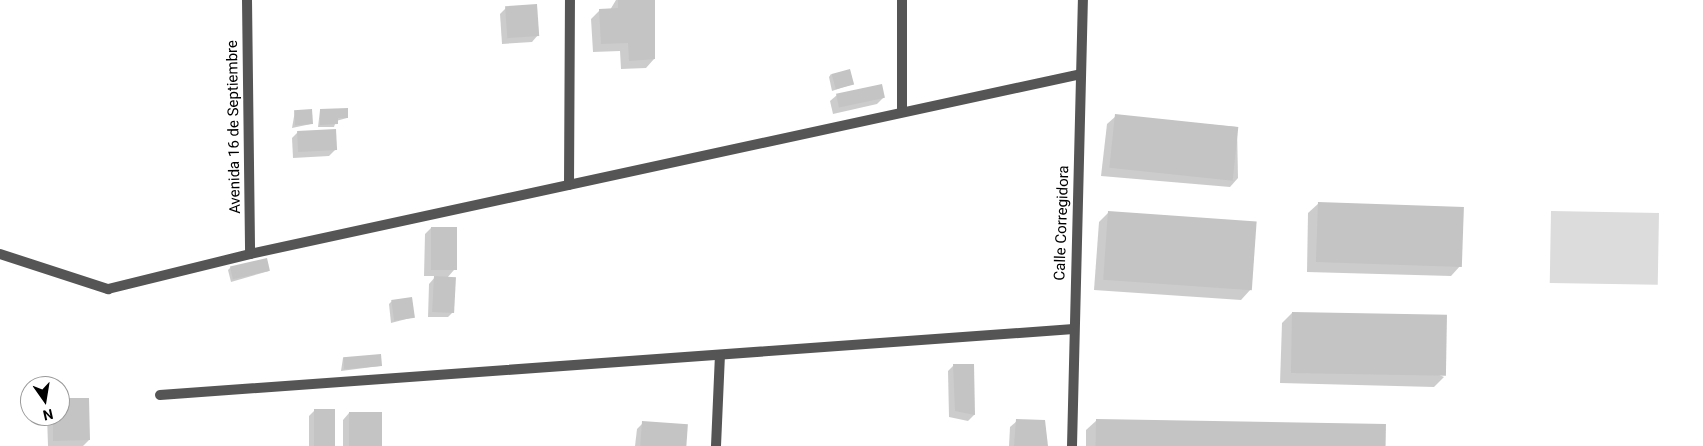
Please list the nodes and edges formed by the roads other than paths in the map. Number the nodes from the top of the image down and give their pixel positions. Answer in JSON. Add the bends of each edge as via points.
{"nodes":[{"id":1,"x":247,"y":0,"type":"edge"},
{"id":2,"x":570,"y":0,"type":"edge"},
{"id":3,"x":902,"y":0,"type":"edge"},
{"id":4,"x":1083,"y":0,"type":"edge"},
{"id":5,"x":1081,"y":74,"type":"junction"},
{"id":6,"x":902,"y":111,"type":"junction"},
{"id":7,"x":569,"y":185,"type":"junction"},
{"id":8,"x":0,"y":254,"type":"edge"},
{"id":9,"x":250,"y":254,"type":"junction"},
{"id":10,"x":1074,"y":330,"type":"junction"},
{"id":11,"x":720,"y":356,"type":"junction"},
{"id":12,"x":160,"y":395,"type":"dead end"},
{"id":13,"x":716,"y":446,"type":"edge"},
{"id":14,"x":1072,"y":446,"type":"edge"}],
"edges":[{"from":1,"to":9,"type":"street","name":"Avenida 16 de Septiembre"},
{"from":2,"to":7,"type":"street"},
{"from":3,"to":6,"type":"street"},
{"from":4,"to":5,"type":"street","name":"Calle Corregidora"},
{"from":5,"to":6,"type":"street"},
{"from":5,"to":10,"type":"street","name":"Calle Corregidora"},
{"from":6,"to":7,"type":"street"},
{"from":7,"to":9,"type":"street"},
{"from":8,"to":9,"type":"street","via":[[108,289]]},
{"from":10,"to":11,"type":"street"},
{"from":10,"to":14,"type":"street","name":"Calle Corregidora"},
{"from":11,"to":12,"type":"street"},
{"from":11,"to":13,"type":"street"}]}
